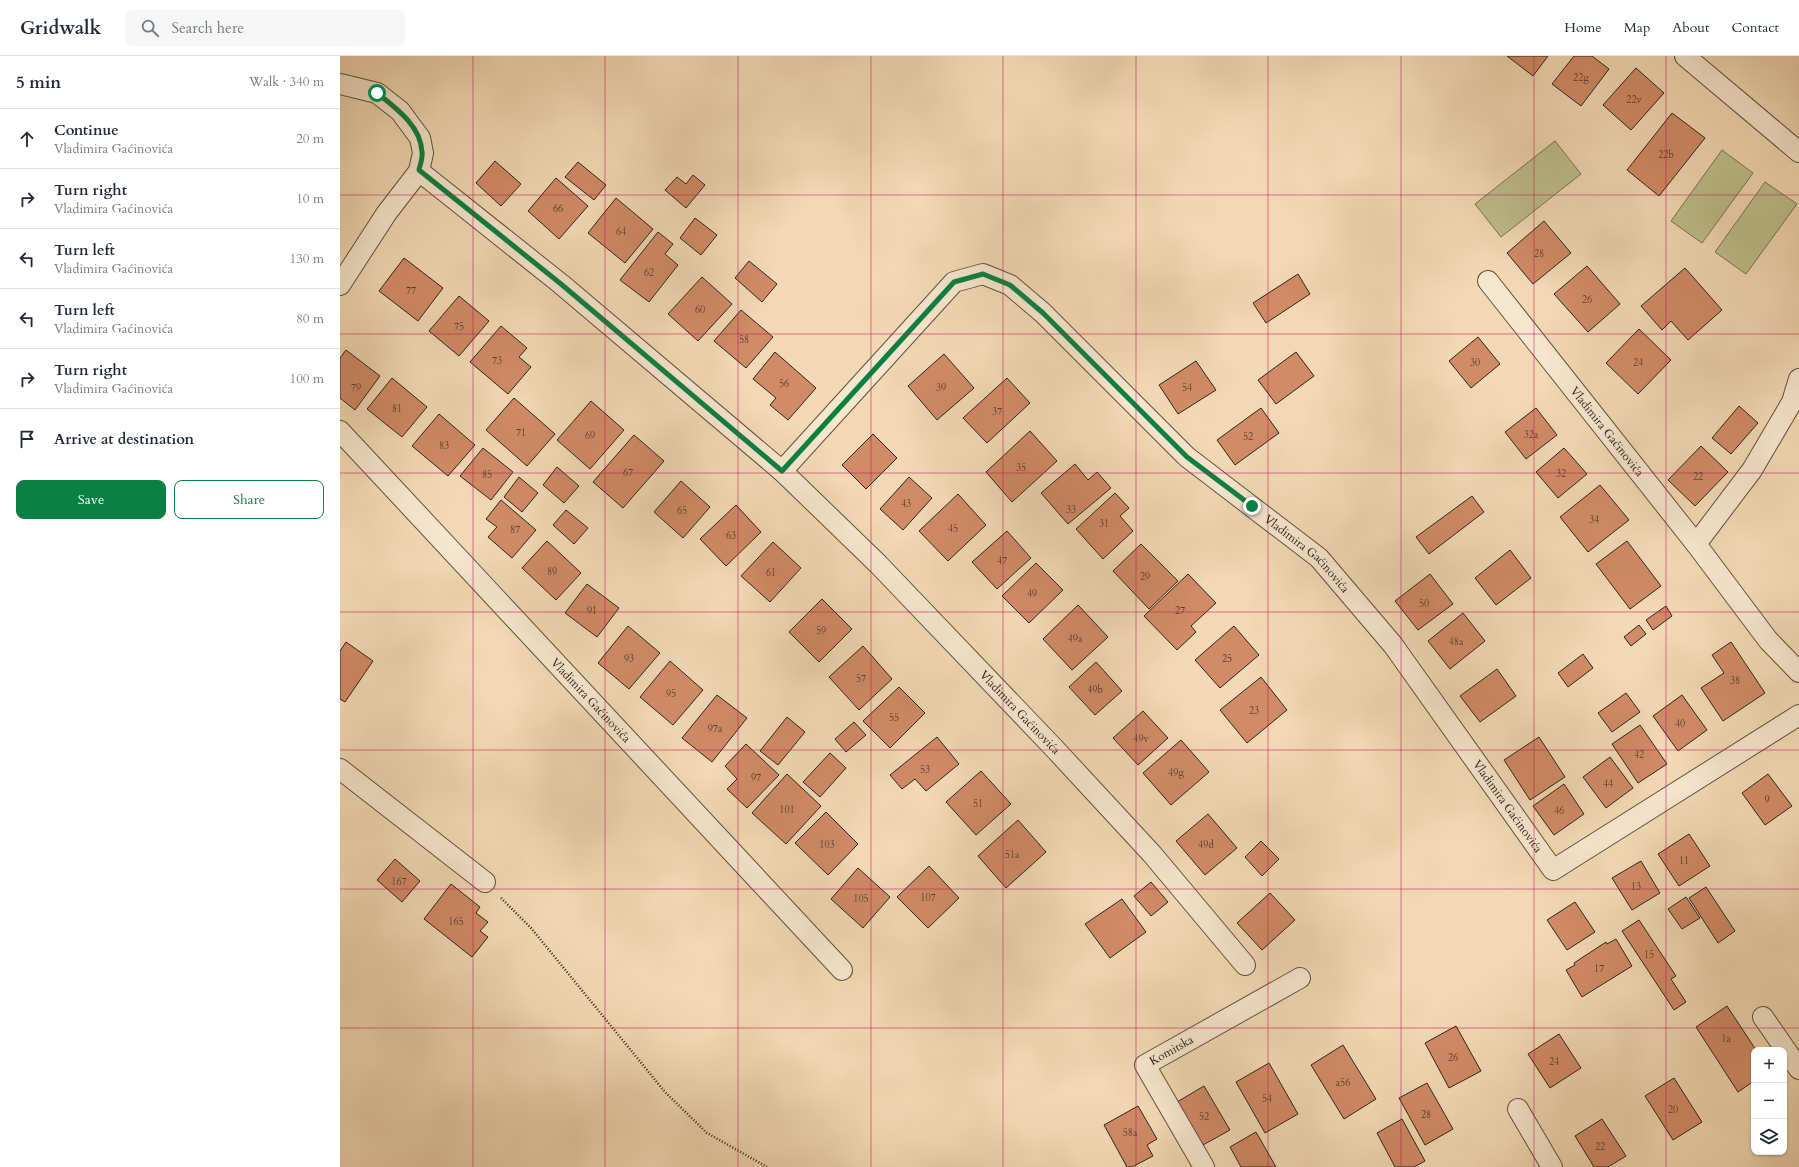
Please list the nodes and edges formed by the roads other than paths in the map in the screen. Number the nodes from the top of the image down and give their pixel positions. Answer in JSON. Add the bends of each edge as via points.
{"nodes":[{"id":1,"x":1685,"y":56,"type":"edge"},
{"id":2,"x":340,"y":84,"type":"edge"},
{"id":3,"x":1799,"y":152,"type":"edge"},
{"id":4,"x":419,"y":170,"type":"junction"},
{"id":5,"x":1488,"y":281,"type":"dead end"},
{"id":6,"x":340,"y":285,"type":"edge"},
{"id":7,"x":1799,"y":379,"type":"edge"},
{"id":8,"x":340,"y":431,"type":"edge"},
{"id":9,"x":782,"y":471,"type":"junction"},
{"id":10,"x":1696,"y":544,"type":"junction"},
{"id":11,"x":1799,"y":672,"type":"edge"},
{"id":12,"x":1799,"y":715,"type":"edge"},
{"id":13,"x":340,"y":769,"type":"edge"},
{"id":14,"x":485,"y":882,"type":"road end"},
{"id":15,"x":1245,"y":965,"type":"dead end"},
{"id":16,"x":842,"y":970,"type":"dead end"},
{"id":17,"x":1300,"y":978,"type":"dead end"},
{"id":18,"x":1763,"y":1017,"type":"dead end"},
{"id":19,"x":1799,"y":1069,"type":"edge"},
{"id":20,"x":1518,"y":1109,"type":"dead end"},
{"id":21,"x":1204,"y":1167,"type":"edge"},
{"id":22,"x":1552,"y":1167,"type":"edge"}],
"edges":[{"from":1,"to":3,"type":"street"},
{"from":2,"to":4,"type":"street","via":[[377,93],[400,111],[420,138],[423,153]]},
{"from":4,"to":6,"type":"street","via":[[386,214]]},
{"from":4,"to":9,"type":"street","name":"Vladimira Gaćinovića","via":[[561,284]]},
{"from":5,"to":10,"type":"street","name":"Vladimira Gaćinovića"},
{"from":7,"to":10,"type":"street","via":[[1792,402],[1752,470]]},
{"from":8,"to":16,"type":"street","name":"Vladimira Gaćinovića"},
{"from":9,"to":12,"type":"street","name":"Vladimira Gaćinovića","via":[[954,282],[983,274],[1010,285],[1043,313],[1187,457],[1319,558],[1393,645],[1553,870]]},
{"from":9,"to":15,"type":"street","name":"Vladimira Gaćinovića","via":[[878,564],[1064,758],[1152,854]]},
{"from":10,"to":11,"type":"street","name":"Vladimira Gaćinovića","via":[[1768,640]]},
{"from":13,"to":14,"type":"street"},
{"from":17,"to":21,"type":"street","name":"Komitska","via":[[1145,1065]]},
{"from":18,"to":19,"type":"street"},
{"from":20,"to":22,"type":"street"}]}
